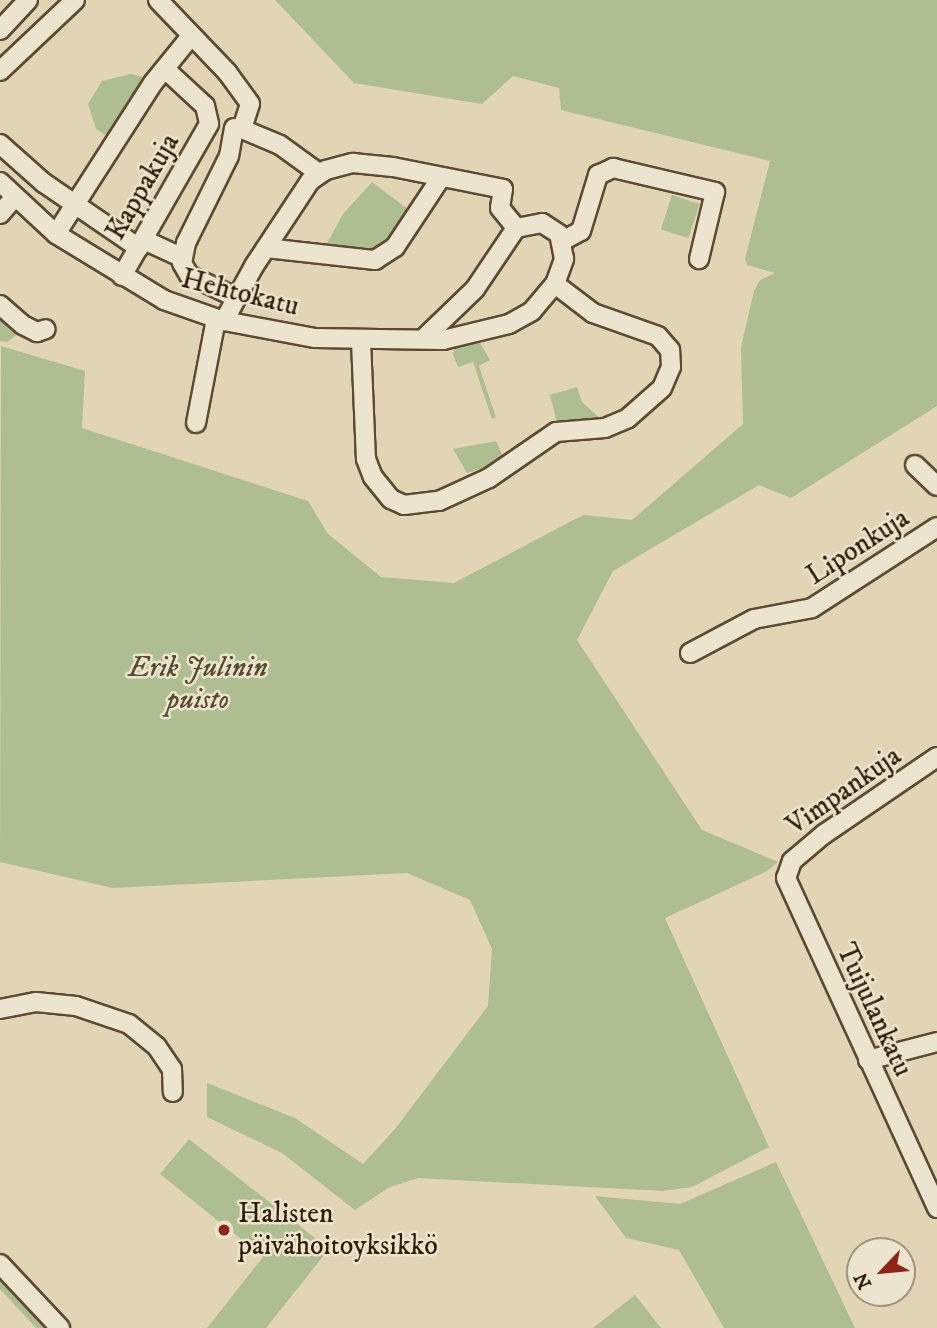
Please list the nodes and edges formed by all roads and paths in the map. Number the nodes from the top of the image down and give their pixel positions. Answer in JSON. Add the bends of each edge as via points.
{"nodes":[{"id":1,"x":28,"y":0,"type":"edge"},
{"id":2,"x":75,"y":0,"type":"edge"},
{"id":3,"x":158,"y":0,"type":"edge"},
{"id":4,"x":0,"y":30,"type":"edge"},
{"id":5,"x":191,"y":36,"type":"junction"},
{"id":6,"x":165,"y":69,"type":"junction"},
{"id":7,"x":0,"y":71,"type":"edge"},
{"id":8,"x":209,"y":124,"type":"junction"},
{"id":9,"x":238,"y":129,"type":"junction"},
{"id":10,"x":0,"y":144,"type":"edge"},
{"id":11,"x":320,"y":174,"type":"junction"},
{"id":12,"x":440,"y":179,"type":"junction"},
{"id":13,"x":0,"y":182,"type":"edge"},
{"id":14,"x":15,"y":197,"type":"junction"},
{"id":15,"x":74,"y":206,"type":"junction"},
{"id":16,"x":0,"y":214,"type":"edge"},
{"id":17,"x":516,"y":228,"type":"junction"},
{"id":18,"x":56,"y":234,"type":"junction"},
{"id":19,"x":562,"y":241,"type":"junction"},
{"id":20,"x":141,"y":244,"type":"junction"},
{"id":21,"x":265,"y":248,"type":"junction"},
{"id":22,"x":183,"y":258,"type":"junction"},
{"id":23,"x":699,"y":259,"type":"dead end"},
{"id":24,"x":122,"y":276,"type":"junction"},
{"id":25,"x":555,"y":284,"type":"junction"},
{"id":26,"x":237,"y":298,"type":"junction"},
{"id":27,"x":0,"y":305,"type":"edge"},
{"id":28,"x":220,"y":320,"type":"junction"},
{"id":29,"x":46,"y":329,"type":"dead end"},
{"id":30,"x":423,"y":339,"type":"junction"},
{"id":31,"x":361,"y":341,"type":"junction"},
{"id":32,"x":196,"y":423,"type":"dead end"},
{"id":33,"x":915,"y":465,"type":"dead end"},
{"id":34,"x":937,"y":486,"type":"edge"},
{"id":35,"x":937,"y":527,"type":"edge"},
{"id":36,"x":690,"y":653,"type":"dead end"},
{"id":37,"x":937,"y":757,"type":"edge"},
{"id":38,"x":786,"y":872,"type":"joint"},
{"id":39,"x":0,"y":1009,"type":"edge"},
{"id":40,"x":937,"y":1042,"type":"edge"},
{"id":41,"x":868,"y":1060,"type":"junction"},
{"id":42,"x":173,"y":1092,"type":"dead end"},
{"id":43,"x":937,"y":1208,"type":"edge"},
{"id":44,"x":0,"y":1264,"type":"edge"},
{"id":45,"x":60,"y":1328,"type":"edge"}],
"edges":[{"from":1,"to":4,"type":"street"},
{"from":2,"to":7,"type":"street"},
{"from":3,"to":5,"type":"street"},
{"from":5,"to":6,"type":"street"},
{"from":5,"to":9,"type":"street","via":[[250,104]]},
{"from":6,"to":8,"type":"street","via":[[205,106]]},
{"from":6,"to":15,"type":"street"},
{"from":8,"to":9,"type":"street"},
{"from":8,"to":20,"type":"street","name":"Kappakuja"},
{"from":9,"to":11,"type":"street","via":[[280,145]]},
{"from":9,"to":22,"type":"street"},
{"from":10,"to":15,"type":"street"},
{"from":11,"to":12,"type":"street","via":[[354,163]]},
{"from":11,"to":21,"type":"street","via":[[310,181]]},
{"from":12,"to":17,"type":"street","via":[[503,189],[500,208]]},
{"from":12,"to":21,"type":"street","via":[[395,247],[375,260]]},
{"from":13,"to":14,"type":"street","name":"Hehtokatu"},
{"from":14,"to":16,"type":"street"},
{"from":14,"to":18,"type":"street","name":"Hehtokatu"},
{"from":15,"to":18,"type":"street"},
{"from":15,"to":20,"type":"street"},
{"from":17,"to":19,"type":"street","via":[[542,223]]},
{"from":17,"to":30,"type":"street","via":[[475,289]]},
{"from":18,"to":24,"type":"street","name":"Hehtokatu"},
{"from":19,"to":23,"type":"street","via":[[581,231],[598,175],[613,168],[715,192]]},
{"from":19,"to":25,"type":"street","name":"Hehtokatu","via":[[564,259]]},
{"from":20,"to":22,"type":"street"},
{"from":20,"to":24,"type":"street","name":"Kappakuja"},
{"from":21,"to":26,"type":"street"},
{"from":22,"to":26,"type":"street","via":[[189,275]]},
{"from":24,"to":28,"type":"street","name":"Hehtokatu","via":[[164,300]]},
{"from":25,"to":30,"type":"street","name":"Hehtokatu","via":[[532,312],[509,324],[443,340]]},
{"from":25,"to":31,"type":"street","via":[[593,313],[658,336],[670,350],[671,367],[662,388],[628,418],[605,428],[556,432],[489,478],[439,501],[404,505],[391,499],[373,477],[366,459]]},
{"from":26,"to":28,"type":"street"},
{"from":27,"to":29,"type":"street","via":[[23,325],[37,332]]},
{"from":28,"to":31,"type":"street","name":"Hehtokatu"},
{"from":28,"to":32,"type":"street"},
{"from":30,"to":31,"type":"street","name":"Hehtokatu"},
{"from":33,"to":34,"type":"street"},
{"from":35,"to":36,"type":"street","name":"Liponkuja","via":[[812,608],[754,619],[723,631]]},
{"from":37,"to":38,"type":"street","name":"Vimpankuja","via":[[824,834],[792,860]]},
{"from":38,"to":41,"type":"street","name":"Tuijulankatu","via":[[789,891]]},
{"from":39,"to":42,"type":"street","via":[[36,1002],[76,1006],[129,1024],[157,1047],[172,1069]]},
{"from":40,"to":41,"type":"street"},
{"from":41,"to":43,"type":"street","name":"Tuijulankatu"},
{"from":44,"to":45,"type":"street"}]}
